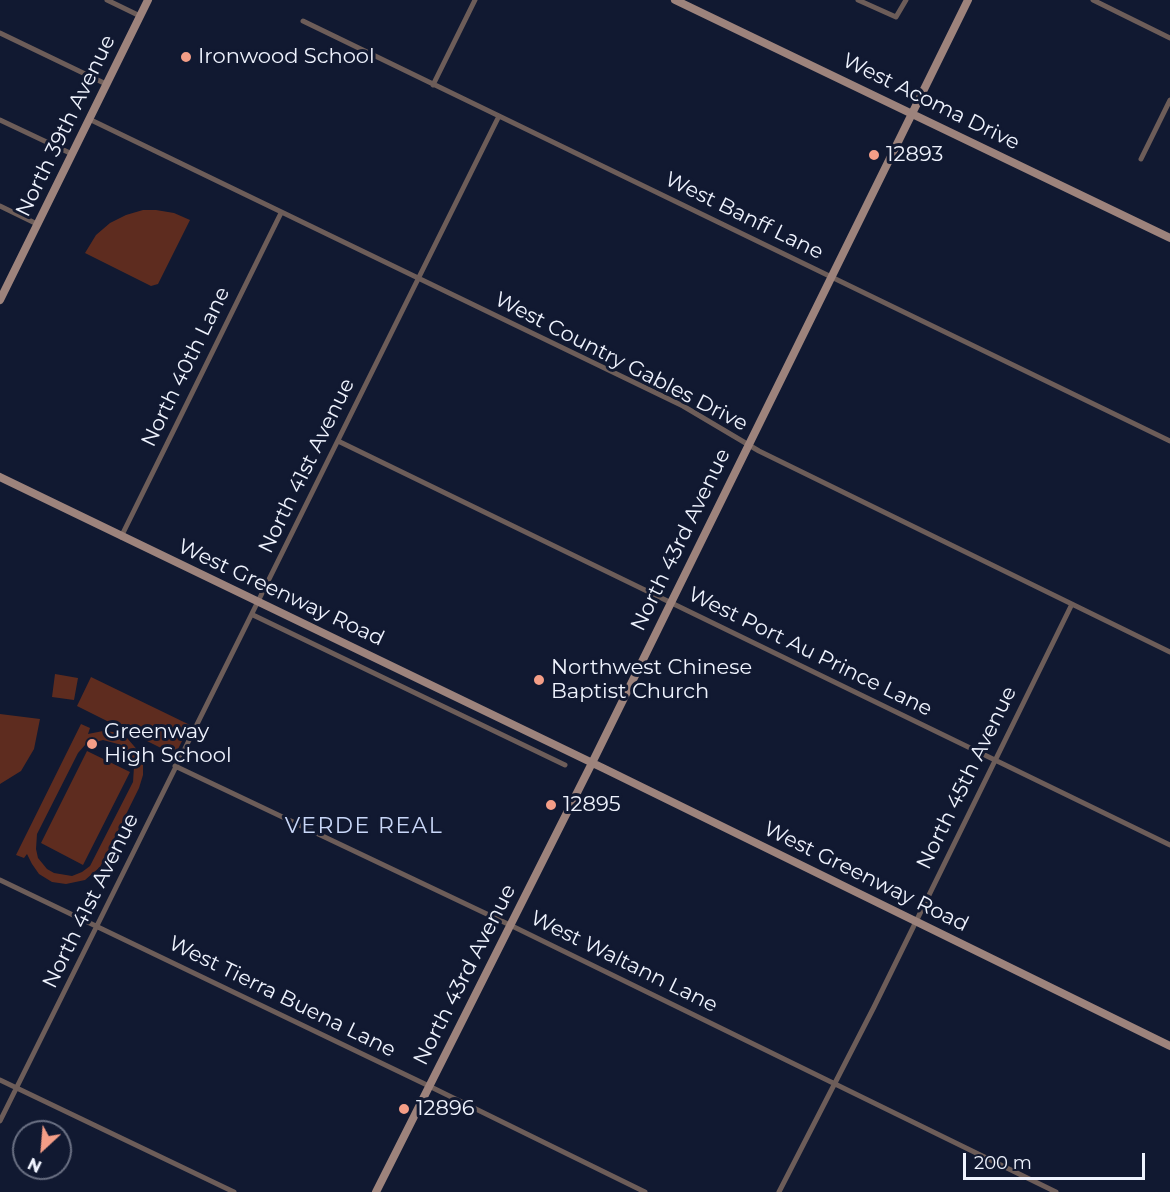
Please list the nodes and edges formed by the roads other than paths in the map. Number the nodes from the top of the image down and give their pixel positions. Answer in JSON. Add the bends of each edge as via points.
{"nodes":[{"id":1,"x":107,"y":0,"type":"edge"},
{"id":2,"x":148,"y":0,"type":"edge"},
{"id":3,"x":476,"y":0,"type":"edge"},
{"id":4,"x":675,"y":0,"type":"edge"},
{"id":5,"x":858,"y":0,"type":"edge"},
{"id":6,"x":906,"y":0,"type":"edge"},
{"id":7,"x":968,"y":0,"type":"edge"},
{"id":8,"x":1093,"y":0,"type":"edge"},
{"id":9,"x":140,"y":16,"type":"junction"},
{"id":10,"x":303,"y":21,"type":"dead end"},
{"id":11,"x":0,"y":33,"type":"edge"},
{"id":12,"x":1170,"y":38,"type":"edge"},
{"id":13,"x":106,"y":84,"type":"junction"},
{"id":14,"x":433,"y":85,"type":"junction"},
{"id":15,"x":1170,"y":100,"type":"edge"},
{"id":16,"x":912,"y":113,"type":"junction"},
{"id":17,"x":499,"y":116,"type":"junction"},
{"id":18,"x":89,"y":119,"type":"junction"},
{"id":19,"x":0,"y":120,"type":"edge"},
{"id":20,"x":72,"y":154,"type":"junction"},
{"id":21,"x":1141,"y":159,"type":"dead end"},
{"id":22,"x":0,"y":206,"type":"edge"},
{"id":23,"x":281,"y":213,"type":"junction"},
{"id":24,"x":37,"y":224,"type":"junction"},
{"id":25,"x":1170,"y":238,"type":"edge"},
{"id":26,"x":832,"y":276,"type":"junction"},
{"id":27,"x":419,"y":279,"type":"junction"},
{"id":28,"x":1,"y":295,"type":"edge"},
{"id":29,"x":338,"y":441,"type":"junction"},
{"id":30,"x":1170,"y":441,"type":"edge"},
{"id":31,"x":749,"y":445,"type":"junction"},
{"id":32,"x":0,"y":477,"type":"edge"},
{"id":33,"x":121,"y":537,"type":"junction"},
{"id":34,"x":259,"y":602,"type":"junction"},
{"id":35,"x":671,"y":602,"type":"junction"},
{"id":36,"x":1072,"y":604,"type":"junction"},
{"id":37,"x":253,"y":615,"type":"junction"},
{"id":38,"x":1170,"y":652,"type":"edge"},
{"id":39,"x":547,"y":741,"type":"junction"},
{"id":40,"x":541,"y":754,"type":"junction"},
{"id":41,"x":995,"y":760,"type":"junction"},
{"id":42,"x":592,"y":763,"type":"junction"},
{"id":43,"x":565,"y":765,"type":"dead end"},
{"id":44,"x":175,"y":766,"type":"junction"},
{"id":45,"x":1170,"y":845,"type":"edge"},
{"id":46,"x":0,"y":880,"type":"edge"},
{"id":47,"x":915,"y":921,"type":"junction"},
{"id":48,"x":510,"y":925,"type":"junction"},
{"id":49,"x":97,"y":927,"type":"junction"},
{"id":50,"x":1170,"y":1046,"type":"edge"},
{"id":51,"x":0,"y":1080,"type":"edge"},
{"id":52,"x":835,"y":1084,"type":"junction"},
{"id":53,"x":429,"y":1086,"type":"junction"},
{"id":54,"x":17,"y":1088,"type":"junction"},
{"id":55,"x":0,"y":1121,"type":"edge"},
{"id":56,"x":234,"y":1192,"type":"edge"},
{"id":57,"x":376,"y":1192,"type":"edge"},
{"id":58,"x":645,"y":1192,"type":"edge"},
{"id":59,"x":779,"y":1192,"type":"edge"},
{"id":60,"x":1056,"y":1192,"type":"edge"}],
"edges":[{"from":1,"to":9,"type":"street"},
{"from":2,"to":9,"type":"main road","name":"North 39th Avenue"},
{"from":3,"to":14,"type":"street"},
{"from":4,"to":16,"type":"main road","name":"West Acoma Drive"},
{"from":5,"to":6,"type":"street","via":[[896,17]]},
{"from":7,"to":16,"type":"main road","name":"North 43rd Avenue"},
{"from":8,"to":12,"type":"street"},
{"from":9,"to":13,"type":"main road","name":"North 39th Avenue"},
{"from":10,"to":14,"type":"street","name":"West Banff Lane"},
{"from":11,"to":13,"type":"street"},
{"from":13,"to":18,"type":"main road","name":"North 39th Avenue"},
{"from":14,"to":17,"type":"street","name":"West Banff Lane"},
{"from":15,"to":21,"type":"street"},
{"from":16,"to":25,"type":"main road","name":"West Acoma Drive"},
{"from":16,"to":26,"type":"main road","name":"North 43rd Avenue"},
{"from":17,"to":26,"type":"street","name":"West Banff Lane"},
{"from":17,"to":27,"type":"street","name":"North 41st Avenue"},
{"from":18,"to":20,"type":"main road","name":"North 39th Avenue"},
{"from":18,"to":23,"type":"street","name":"West Country Gables Drive"},
{"from":19,"to":20,"type":"street"},
{"from":20,"to":24,"type":"main road","name":"North 39th Avenue"},
{"from":22,"to":24,"type":"street"},
{"from":23,"to":27,"type":"street","name":"West Country Gables Drive"},
{"from":23,"to":33,"type":"street","name":"North 40th Lane"},
{"from":24,"to":28,"type":"main road","name":"North 39th Avenue"},
{"from":26,"to":30,"type":"street","name":"West Banff Lane"},
{"from":26,"to":31,"type":"main road","name":"North 43rd Avenue"},
{"from":27,"to":29,"type":"street","name":"North 41st Avenue"},
{"from":27,"to":31,"type":"street","name":"West Country Gables Drive","via":[[683,406]]},
{"from":29,"to":34,"type":"street","name":"North 41st Avenue"},
{"from":29,"to":35,"type":"street","name":"West Port Au Prince Lane"},
{"from":31,"to":35,"type":"main road","name":"North 43rd Avenue"},
{"from":31,"to":36,"type":"street","name":"West Country Gables Drive"},
{"from":32,"to":33,"type":"main road","name":"West Greenway Road"},
{"from":33,"to":34,"type":"main road","name":"West Greenway Road"},
{"from":34,"to":37,"type":"street","name":"North 41st Avenue"},
{"from":34,"to":39,"type":"main road","name":"West Greenway Road"},
{"from":35,"to":41,"type":"street","name":"West Port Au Prince Lane"},
{"from":35,"to":42,"type":"main road","name":"North 43rd Avenue"},
{"from":36,"to":38,"type":"street","name":"West Country Gables Drive"},
{"from":36,"to":41,"type":"street","name":"North 45th Avenue"},
{"from":37,"to":40,"type":"street","name":"West Greenway Road"},
{"from":37,"to":44,"type":"street","name":"North 41st Avenue"},
{"from":39,"to":40,"type":"street"},
{"from":39,"to":42,"type":"main road","name":"West Greenway Road"},
{"from":40,"to":43,"type":"street","name":"West Greenway Road"},
{"from":41,"to":45,"type":"street","name":"West Port Au Prince Lane"},
{"from":41,"to":47,"type":"street","name":"North 45th Avenue"},
{"from":42,"to":47,"type":"main road","name":"West Greenway Road"},
{"from":42,"to":48,"type":"main road","name":"North 43rd Avenue"},
{"from":44,"to":48,"type":"street","name":"West Waltann Lane"},
{"from":44,"to":49,"type":"street","name":"North 41st Avenue"},
{"from":46,"to":49,"type":"street","name":"West Tierra Buena Lane"},
{"from":47,"to":50,"type":"main road","name":"West Greenway Road"},
{"from":47,"to":52,"type":"street","name":"North 45th Avenue"},
{"from":48,"to":52,"type":"street","name":"West Waltann Lane"},
{"from":48,"to":53,"type":"main road","name":"North 43rd Avenue"},
{"from":49,"to":53,"type":"street","name":"West Tierra Buena Lane"},
{"from":49,"to":54,"type":"street","name":"North 41st Avenue"},
{"from":51,"to":54,"type":"street"},
{"from":52,"to":59,"type":"street","name":"North 45th Avenue"},
{"from":52,"to":60,"type":"street","name":"West Waltann Lane"},
{"from":53,"to":57,"type":"main road","name":"North 43rd Avenue"},
{"from":53,"to":58,"type":"street","name":"West Tierra Buena Lane"},
{"from":54,"to":55,"type":"street","name":"North 41st Avenue"},
{"from":54,"to":56,"type":"street"}]}
